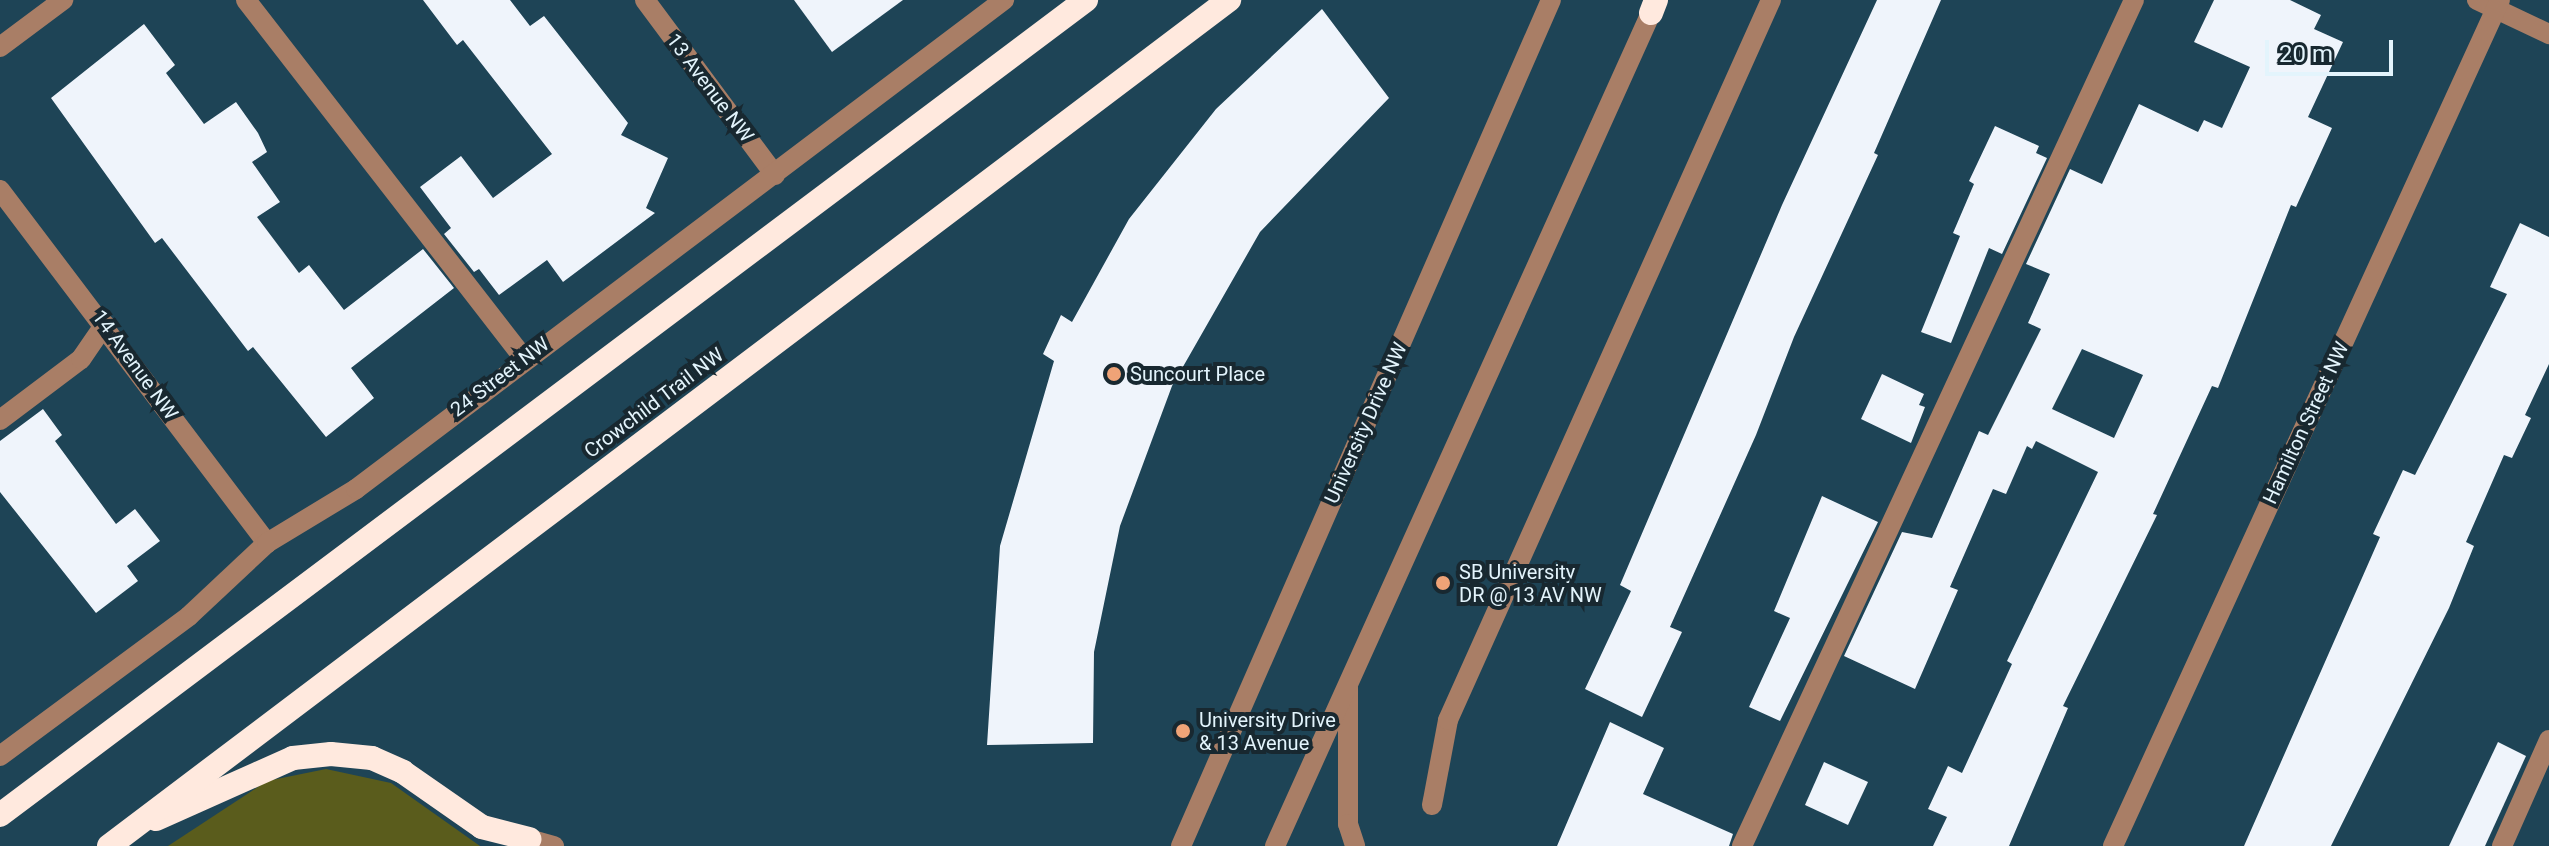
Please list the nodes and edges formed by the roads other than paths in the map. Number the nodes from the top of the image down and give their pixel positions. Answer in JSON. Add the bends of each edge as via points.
{"nodes":[{"id":1,"x":63,"y":0,"type":"edge"},
{"id":2,"x":246,"y":0,"type":"edge"},
{"id":3,"x":645,"y":0,"type":"edge"},
{"id":4,"x":1004,"y":0,"type":"edge"},
{"id":5,"x":1086,"y":0,"type":"edge"},
{"id":6,"x":1229,"y":0,"type":"edge"},
{"id":7,"x":1551,"y":0,"type":"edge"},
{"id":8,"x":1771,"y":0,"type":"edge"},
{"id":9,"x":2134,"y":0,"type":"edge"},
{"id":10,"x":2491,"y":3,"type":"edge"},
{"id":11,"x":1653,"y":6,"type":"edge"},
{"id":12,"x":2549,"y":34,"type":"edge"},
{"id":13,"x":0,"y":47,"type":"edge"},
{"id":14,"x":775,"y":175,"type":"junction"},
{"id":15,"x":0,"y":190,"type":"edge"},
{"id":16,"x":105,"y":324,"type":"junction"},
{"id":17,"x":524,"y":358,"type":"junction"},
{"id":18,"x":0,"y":420,"type":"edge"},
{"id":19,"x":267,"y":543,"type":"junction"},
{"id":20,"x":1348,"y":676,"type":"junction"},
{"id":21,"x":2549,"y":740,"type":"edge"},
{"id":22,"x":0,"y":756,"type":"edge"},
{"id":23,"x":1432,"y":805,"type":"dead end"},
{"id":24,"x":0,"y":815,"type":"edge"},
{"id":25,"x":131,"y":829,"type":"junction"},
{"id":26,"x":529,"y":839,"type":"joint"},
{"id":27,"x":109,"y":846,"type":"edge"},
{"id":28,"x":554,"y":846,"type":"edge"},
{"id":29,"x":1181,"y":846,"type":"edge"},
{"id":30,"x":1275,"y":846,"type":"edge"},
{"id":31,"x":1355,"y":846,"type":"edge"},
{"id":32,"x":1742,"y":846,"type":"edge"},
{"id":33,"x":2113,"y":846,"type":"edge"},
{"id":34,"x":2502,"y":846,"type":"edge"}],
"edges":[{"from":1,"to":13,"type":"street"},
{"from":2,"to":17,"type":"street"},
{"from":3,"to":14,"type":"street","name":"13 Avenue NW"},
{"from":4,"to":14,"type":"street","name":"24 Street NW"},
{"from":5,"to":24,"type":"highway"},
{"from":6,"to":25,"type":"highway","name":"Crowchild Trail NW"},
{"from":7,"to":29,"type":"street","name":"University Drive NW"},
{"from":8,"to":23,"type":"street","via":[[1448,720]]},
{"from":9,"to":32,"type":"street"},
{"from":10,"to":12,"type":"street"},
{"from":10,"to":33,"type":"street","name":"Hamilton Street NW"},
{"from":11,"to":20,"type":"street"},
{"from":14,"to":17,"type":"street","name":"24 Street NW"},
{"from":15,"to":16,"type":"street","name":"14 Avenue NW"},
{"from":16,"to":18,"type":"street","via":[[81,359]]},
{"from":16,"to":19,"type":"street","name":"14 Avenue NW"},
{"from":17,"to":19,"type":"street","name":"24 Street NW","via":[[356,489]]},
{"from":19,"to":22,"type":"street","name":"24 Street NW","via":[[189,616]]},
{"from":20,"to":30,"type":"street"},
{"from":20,"to":31,"type":"street","via":[[1348,824]]},
{"from":21,"to":34,"type":"street"},
{"from":25,"to":26,"type":"highway","via":[[222,794],[293,758],[331,754],[372,758],[403,772],[482,827]]},
{"from":25,"to":27,"type":"highway","name":"Crowchild Trail NW"},
{"from":26,"to":28,"type":"street"}]}
